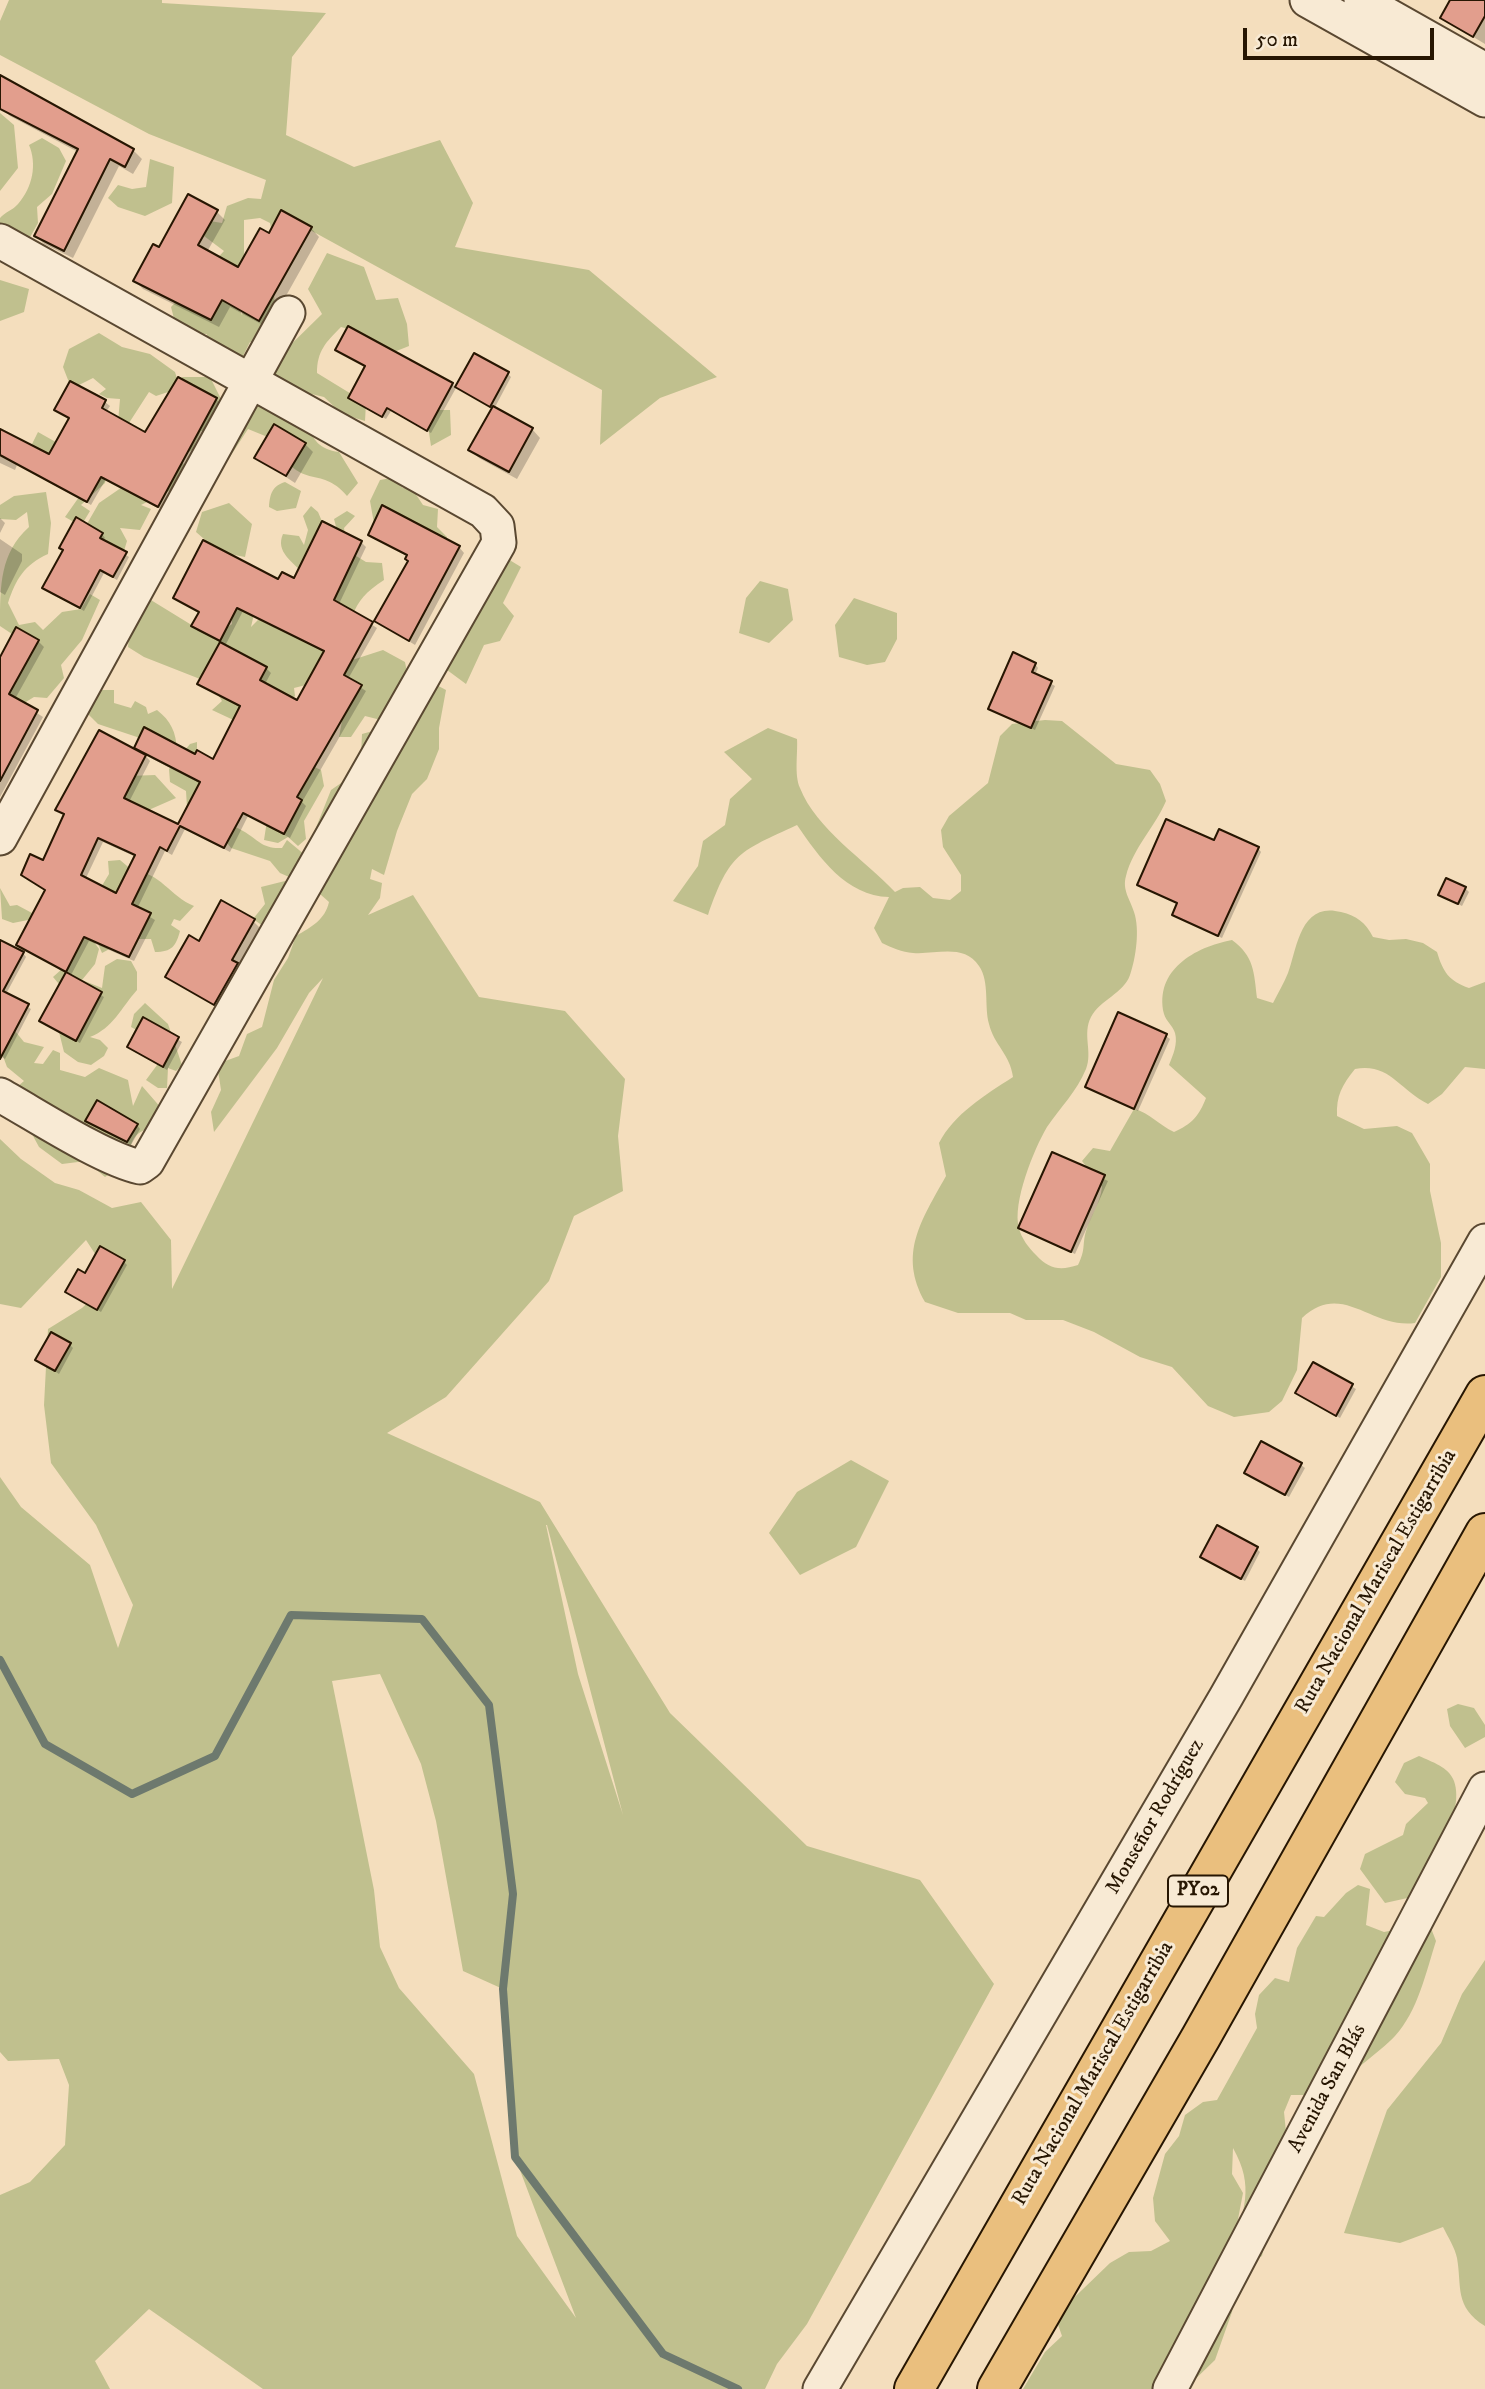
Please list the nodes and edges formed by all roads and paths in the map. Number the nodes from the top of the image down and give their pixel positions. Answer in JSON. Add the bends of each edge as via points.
{"nodes":[{"id":1,"x":1307,"y":0,"type":"edge"},
{"id":2,"x":1361,"y":0,"type":"edge"},
{"id":3,"x":1485,"y":70,"type":"edge"},
{"id":4,"x":1485,"y":100,"type":"edge"},
{"id":5,"x":0,"y":241,"type":"edge"},
{"id":6,"x":288,"y":313,"type":"dead end"},
{"id":7,"x":251,"y":380,"type":"junction"},
{"id":8,"x":0,"y":838,"type":"edge"},
{"id":9,"x":0,"y":1095,"type":"edge"},
{"id":10,"x":1485,"y":1241,"type":"edge"},
{"id":11,"x":1485,"y":1395,"type":"edge"},
{"id":12,"x":1485,"y":1532,"type":"edge"},
{"id":13,"x":1485,"y":1789,"type":"edge"},
{"id":14,"x":820,"y":2389,"type":"edge"},
{"id":15,"x":914,"y":2389,"type":"edge"},
{"id":16,"x":997,"y":2389,"type":"edge"},
{"id":17,"x":1170,"y":2389,"type":"edge"}],
"edges":[{"from":1,"to":4,"type":"street"},
{"from":2,"to":3,"type":"street"},
{"from":5,"to":7,"type":"street"},
{"from":6,"to":7,"type":"street"},
{"from":7,"to":8,"type":"street"},
{"from":7,"to":9,"type":"street","via":[[483,510],[497,526],[499,543],[147,1162],[133,1165]]},
{"from":10,"to":14,"type":"street","name":"Monseñor Rodríguez","via":[[1226,1697]]},
{"from":11,"to":15,"type":"highway","name":"Ruta Nacional Mariscal Estigarribia","number":"PY02"},
{"from":12,"to":16,"type":"highway","via":[[1195,2049]]},
{"from":13,"to":17,"type":"street","name":"Avenida San Blás"}]}
